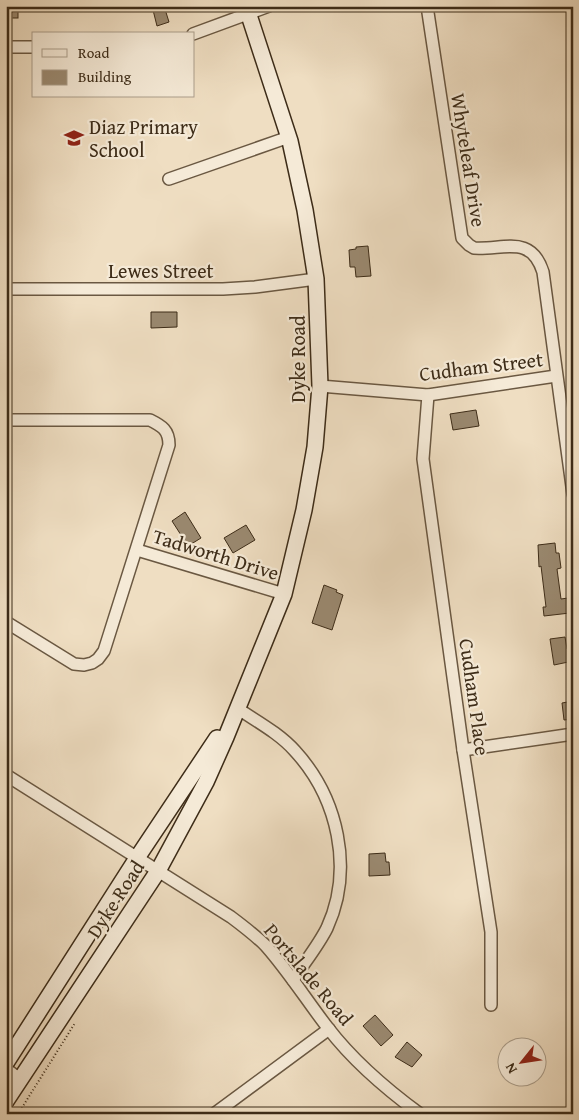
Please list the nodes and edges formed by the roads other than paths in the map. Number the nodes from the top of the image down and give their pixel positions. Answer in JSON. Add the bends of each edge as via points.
{"nodes":[{"id":1,"x":269,"y":6,"type":"edge"},
{"id":2,"x":427,"y":6,"type":"edge"},
{"id":3,"x":247,"y":10,"type":"edge"},
{"id":4,"x":195,"y":33,"type":"edge"},
{"id":5,"x":6,"y":47,"type":"edge"},
{"id":6,"x":32,"y":48,"type":"edge"},
{"id":7,"x":289,"y":137,"type":"junction"},
{"id":8,"x":169,"y":178,"type":"dead end"},
{"id":9,"x":316,"y":279,"type":"junction"},
{"id":10,"x":6,"y":289,"type":"edge"},
{"id":11,"x":556,"y":376,"type":"junction"},
{"id":12,"x":320,"y":386,"type":"junction"},
{"id":13,"x":428,"y":395,"type":"junction"},
{"id":14,"x":6,"y":420,"type":"edge"},
{"id":15,"x":573,"y":494,"type":"edge"},
{"id":16,"x":138,"y":550,"type":"junction"},
{"id":17,"x":284,"y":594,"type":"junction"},
{"id":18,"x":6,"y":622,"type":"edge"},
{"id":19,"x":237,"y":708,"type":"junction"},
{"id":20,"x":573,"y":734,"type":"edge"},
{"id":21,"x":463,"y":750,"type":"junction"},
{"id":22,"x":6,"y":775,"type":"edge"},
{"id":23,"x":137,"y":858,"type":"junction"},
{"id":24,"x":158,"y":871,"type":"junction"},
{"id":25,"x":293,"y":980,"type":"junction"},
{"id":26,"x":491,"y":1005,"type":"dead end"},
{"id":27,"x":329,"y":1029,"type":"junction"},
{"id":28,"x":6,"y":1063,"type":"edge"},
{"id":29,"x":6,"y":1069,"type":"edge"},
{"id":30,"x":20,"y":1079,"type":"junction"},
{"id":31,"x":6,"y":1101,"type":"edge"},
{"id":32,"x":214,"y":1114,"type":"edge"},
{"id":33,"x":420,"y":1114,"type":"edge"}],
"edges":[{"from":1,"to":3,"type":"street"},
{"from":2,"to":11,"type":"street","name":"Whyteleaf Drive","via":[[462,238],[474,248],[521,247],[538,258],[543,272]]},
{"from":3,"to":4,"type":"street"},
{"from":3,"to":7,"type":"street","name":"Dyke Road"},
{"from":5,"to":6,"type":"street"},
{"from":7,"to":8,"type":"street"},
{"from":7,"to":9,"type":"street","name":"Dyke Road"},
{"from":9,"to":10,"type":"street","name":"Lewes Street","via":[[255,287]]},
{"from":9,"to":12,"type":"street","name":"Dyke Road"},
{"from":11,"to":13,"type":"street","name":"Cudham Street"},
{"from":11,"to":15,"type":"street","name":"Whyteleaf Drive"},
{"from":12,"to":13,"type":"street","name":"Cudham Street"},
{"from":12,"to":17,"type":"street","name":"Dyke Road","via":[[304,510]]},
{"from":13,"to":21,"type":"street","name":"Cudham Place","via":[[423,459]]},
{"from":14,"to":16,"type":"street","name":"Tadworth Drive","via":[[139,419],[164,427],[170,444]]},
{"from":16,"to":17,"type":"street","name":"Tadworth Drive"},
{"from":16,"to":18,"type":"street","name":"Tadworth Drive","via":[[104,651],[92,663],[69,662]]},
{"from":17,"to":19,"type":"street","name":"Dyke Road"},
{"from":19,"to":23,"type":"street","name":"Dyke Road"},
{"from":19,"to":24,"type":"street","name":"Dyke Road","via":[[206,782]]},
{"from":19,"to":25,"type":"street","via":[[285,741],[304,762],[324,794],[337,837],[341,866],[331,917]]},
{"from":20,"to":21,"type":"street"},
{"from":21,"to":26,"type":"street","name":"Cudham Place","via":[[491,932]]},
{"from":22,"to":23,"type":"street","name":"Portslade Road"},
{"from":23,"to":24,"type":"street","name":"Portslade Road"},
{"from":23,"to":28,"type":"street","name":"Dyke Road"},
{"from":24,"to":25,"type":"street","name":"Portslade Road","via":[[231,917],[265,946]]},
{"from":24,"to":30,"type":"street","name":"Dyke Road"},
{"from":25,"to":27,"type":"street","name":"Portslade Road"},
{"from":27,"to":32,"type":"street"},
{"from":27,"to":33,"type":"street","name":"Portslade Road","via":[[385,1088]]},
{"from":29,"to":30,"type":"street"},
{"from":30,"to":31,"type":"street","name":"Dyke Road"}]}
